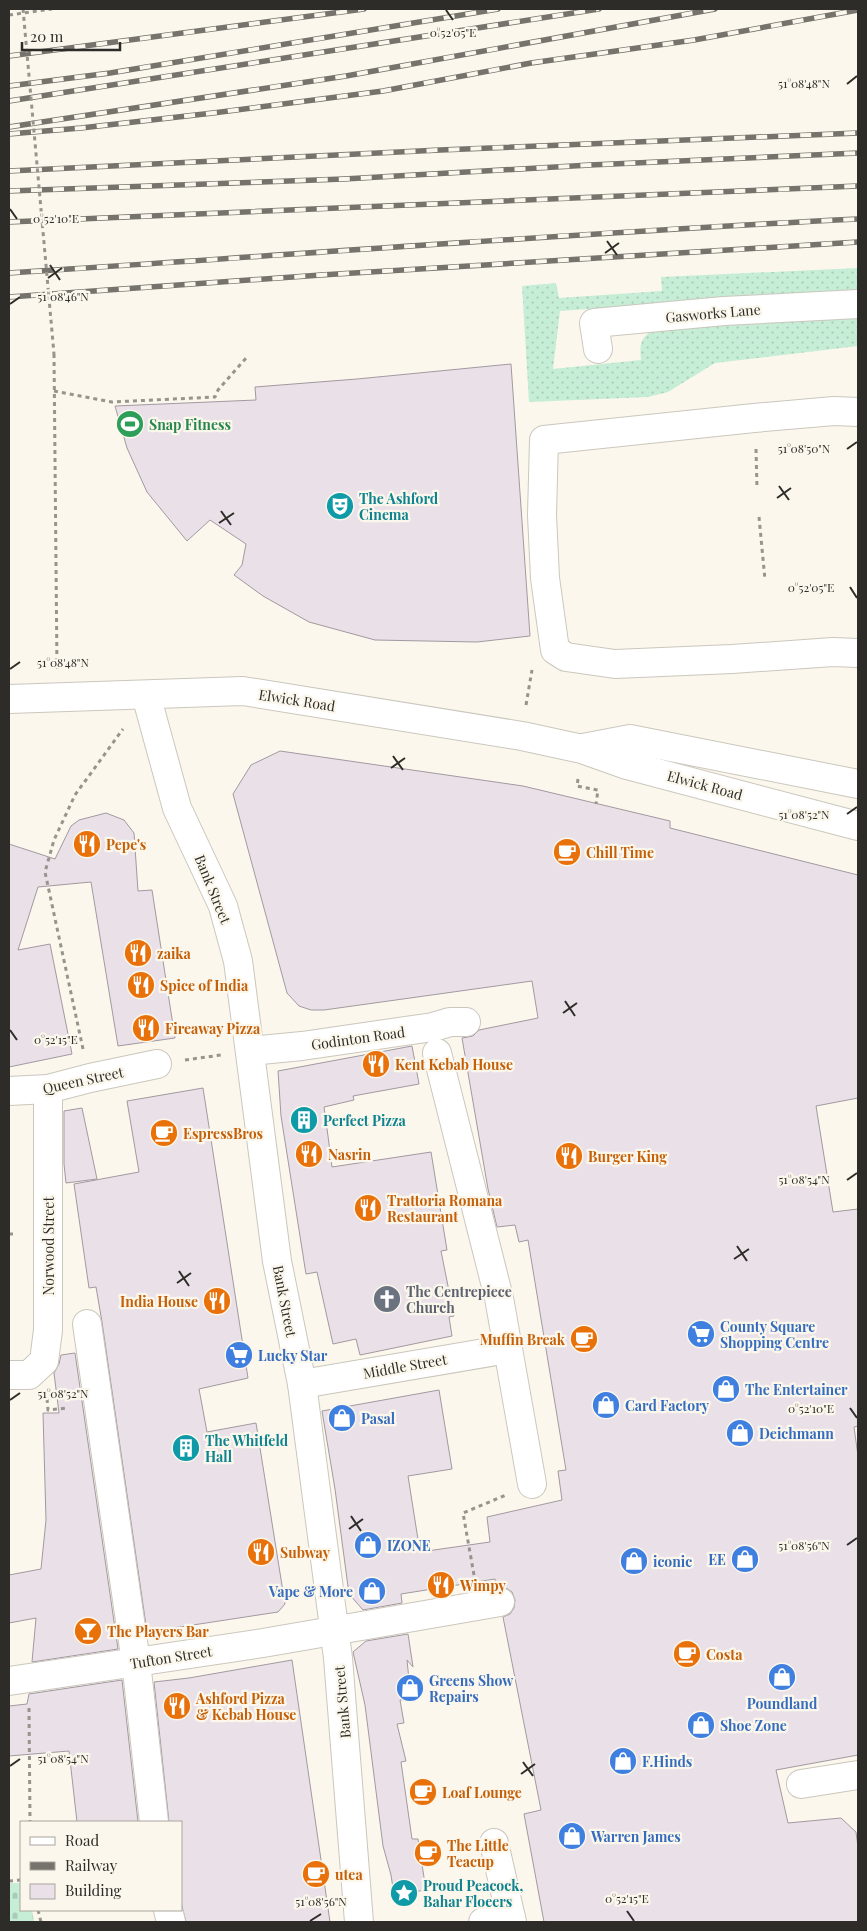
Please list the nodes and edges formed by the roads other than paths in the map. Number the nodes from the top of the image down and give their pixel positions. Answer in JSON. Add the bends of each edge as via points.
{"nodes":[{"id":1,"x":858,"y":304,"type":"edge"},
{"id":2,"x":598,"y":349,"type":"dead end"},
{"id":3,"x":858,"y":412,"type":"edge"},
{"id":4,"x":858,"y":652,"type":"edge"},
{"id":5,"x":146,"y":695,"type":"junction"},
{"id":6,"x":9,"y":699,"type":"edge"},
{"id":7,"x":582,"y":749,"type":"junction"},
{"id":8,"x":858,"y":784,"type":"edge"},
{"id":9,"x":858,"y":826,"type":"edge"},
{"id":10,"x":466,"y":1022,"type":"dead end"},
{"id":11,"x":250,"y":1051,"type":"junction"},
{"id":12,"x":437,"y":1053,"type":"dead end"},
{"id":13,"x":158,"y":1064,"type":"road end"},
{"id":14,"x":48,"y":1089,"type":"junction"},
{"id":15,"x":9,"y":1091,"type":"edge"},
{"id":16,"x":87,"y":1324,"type":"dead end"},
{"id":17,"x":508,"y":1349,"type":"junction"},
{"id":18,"x":9,"y":1375,"type":"edge"},
{"id":19,"x":302,"y":1384,"type":"junction"},
{"id":20,"x":532,"y":1484,"type":"road end"},
{"id":21,"x":490,"y":1604,"type":"road end"},
{"id":22,"x":333,"y":1630,"type":"junction"},
{"id":23,"x":136,"y":1662,"type":"junction"},
{"id":24,"x":19,"y":1679,"type":"edge"},
{"id":25,"x":858,"y":1776,"type":"edge"},
{"id":26,"x":801,"y":1784,"type":"dead end"},
{"id":27,"x":154,"y":1821,"type":"edge"},
{"id":28,"x":494,"y":1843,"type":"dead end"},
{"id":29,"x":512,"y":1920,"type":"edge"},
{"id":30,"x":359,"y":1922,"type":"edge"},
{"id":31,"x":483,"y":1922,"type":"edge"}],
"edges":[{"from":1,"to":2,"type":"street","name":"Gasworks Lane","via":[[724,311],[594,323]]},
{"from":3,"to":4,"type":"street","via":[[754,418],[544,440],[542,515],[545,578],[556,650],[566,657],[615,664]]},
{"from":5,"to":6,"type":"street","name":"Elwick Road"},
{"from":5,"to":7,"type":"street","name":"Elwick Road","via":[[243,691],[522,736]]},
{"from":5,"to":11,"type":"street","name":"Bank Street","via":[[177,808],[223,906],[238,961]]},
{"from":7,"to":8,"type":"street","name":"Elwick Road","via":[[630,739]]},
{"from":7,"to":9,"type":"street","name":"Elwick Road","via":[[627,765]]},
{"from":10,"to":11,"type":"street","name":"Godinton Road"},
{"from":11,"to":19,"type":"street","name":"Bank Street","via":[[277,1261]]},
{"from":12,"to":17,"type":"street","via":[[499,1298]]},
{"from":13,"to":14,"type":"street","name":"Queen Street"},
{"from":14,"to":15,"type":"street","name":"Queen Street"},
{"from":14,"to":18,"type":"street","name":"Norwood Street","via":[[48,1330],[44,1361],[30,1375]]},
{"from":16,"to":23,"type":"street"},
{"from":17,"to":19,"type":"street","name":"Middle Street"},
{"from":17,"to":20,"type":"street"},
{"from":19,"to":22,"type":"street","name":"Bank Street"},
{"from":21,"to":22,"type":"street","name":"Tufton Street"},
{"from":22,"to":23,"type":"street","name":"Tufton Street"},
{"from":22,"to":30,"type":"street","name":"Bank Street","via":[[339,1667]]},
{"from":23,"to":24,"type":"street","name":"Tufton Street"},
{"from":23,"to":27,"type":"street"},
{"from":25,"to":26,"type":"street"},
{"from":28,"to":29,"type":"street"},
{"from":29,"to":31,"type":"street"}]}
